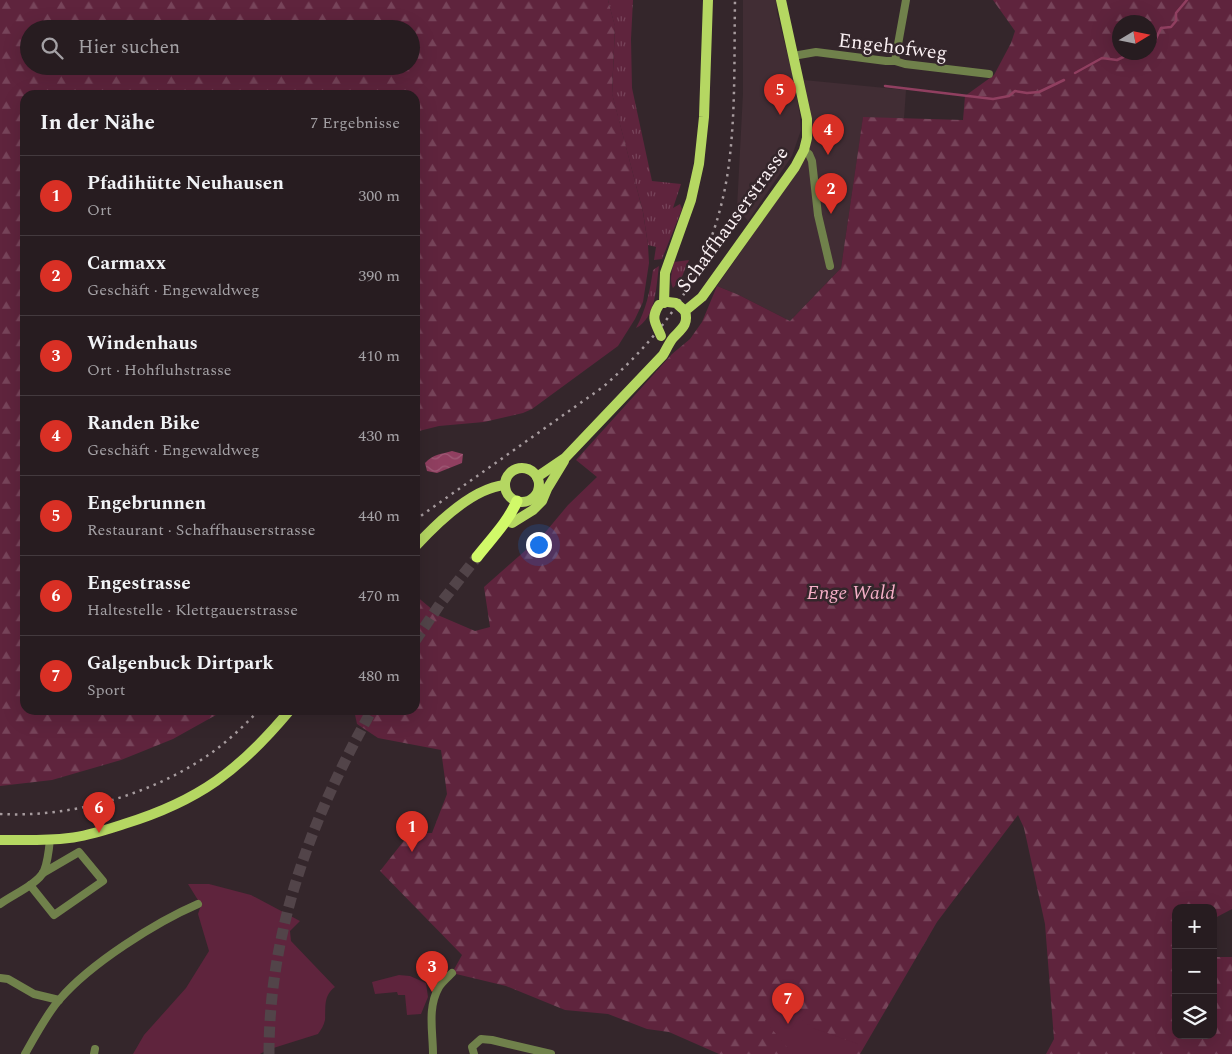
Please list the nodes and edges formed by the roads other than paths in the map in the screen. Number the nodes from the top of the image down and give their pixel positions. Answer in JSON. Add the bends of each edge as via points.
{"nodes":[{"id":1,"x":708,"y":0,"type":"edge"},
{"id":2,"x":781,"y":0,"type":"edge"},
{"id":3,"x":906,"y":0,"type":"edge"},
{"id":4,"x":793,"y":56,"type":"junction"},
{"id":5,"x":895,"y":61,"type":"junction"},
{"id":6,"x":989,"y":74,"type":"dead end"},
{"id":7,"x":804,"y":150,"type":"junction"},
{"id":8,"x":830,"y":266,"type":"dead end"},
{"id":9,"x":664,"y":303,"type":"junction"},
{"id":10,"x":686,"y":314,"type":"junction"},
{"id":11,"x":644,"y":374,"type":"junction"},
{"id":12,"x":565,"y":458,"type":"junction"},
{"id":13,"x":537,"y":477,"type":"junction"},
{"id":14,"x":505,"y":485,"type":"junction"},
{"id":15,"x":517,"y":501,"type":"junction"},
{"id":16,"x":512,"y":524,"type":"joint"},
{"id":17,"x":498,"y":531,"type":"junction"},
{"id":18,"x":420,"y":542,"type":"edge"},
{"id":19,"x":477,"y":557,"type":"tunnel mouth"},
{"id":20,"x":285,"y":715,"type":"edge"},
{"id":21,"x":50,"y":839,"type":"junction"},
{"id":22,"x":0,"y":840,"type":"edge"},
{"id":23,"x":43,"y":873,"type":"junction"},
{"id":24,"x":30,"y":885,"type":"junction"},
{"id":25,"x":0,"y":904,"type":"edge"},
{"id":26,"x":198,"y":904,"type":"dead end"},
{"id":27,"x":452,"y":972,"type":"dead end"},
{"id":28,"x":0,"y":978,"type":"edge"},
{"id":29,"x":59,"y":1000,"type":"junction"},
{"id":30,"x":25,"y":1054,"type":"edge"},
{"id":31,"x":433,"y":1054,"type":"edge"},
{"id":32,"x":474,"y":1054,"type":"edge"},
{"id":33,"x":551,"y":1054,"type":"edge"}],
"edges":[{"from":1,"to":9,"type":"main road","via":[[699,164],[689,206],[665,273]]},
{"from":2,"to":4,"type":"main road","name":"Schaffhauserstrasse"},
{"from":3,"to":5,"type":"street"},
{"from":4,"to":5,"type":"street","name":"Engehofweg","via":[[816,52]]},
{"from":4,"to":7,"type":"main road","name":"Schaffhauserstrasse","via":[[807,119]]},
{"from":5,"to":6,"type":"street","name":"Engehofweg"},
{"from":7,"to":8,"type":"street","via":[[812,161],[818,215]]},
{"from":7,"to":10,"type":"main road","name":"Schaffhauserstrasse","via":[[781,187]]},
{"from":9,"to":10,"type":"main road","bridge":true,"via":[[676,302]]},
{"from":9,"to":11,"type":"main road","bridge":true,"via":[[654,313],[654,322],[662,336],[661,346]]},
{"from":10,"to":11,"type":"main road","via":[[684,328]]},
{"from":11,"to":12,"type":"main road"},
{"from":12,"to":13,"type":"main road"},
{"from":12,"to":16,"type":"main road","via":[[542,501]]},
{"from":13,"to":14,"type":"main road","via":[[530,470],[516,469],[508,475]]},
{"from":13,"to":15,"type":"main road","via":[[536,494],[528,501]]},
{"from":14,"to":15,"type":"main road","via":[[508,495]]},
{"from":14,"to":18,"type":"main road","via":[[485,490],[472,498]]},
{"from":15,"to":17,"type":"highway"},
{"from":16,"to":17,"type":"highway"},
{"from":17,"to":19,"type":"highway"},
{"from":20,"to":21,"type":"main road","via":[[248,756],[193,797],[161,812],[99,833]]},
{"from":21,"to":22,"type":"main road"},
{"from":21,"to":23,"type":"street"},
{"from":23,"to":24,"type":"street"},
{"from":23,"to":24,"type":"street","via":[[79,852],[104,880],[54,915]]},
{"from":24,"to":25,"type":"street"},
{"from":26,"to":29,"type":"street","via":[[105,958]]},
{"from":27,"to":31,"type":"street","via":[[439,987],[434,1003],[430,1024]]},
{"from":28,"to":29,"type":"street","via":[[8,979],[34,994]]},
{"from":29,"to":30,"type":"street"},
{"from":32,"to":33,"type":"street","via":[[472,1047],[481,1039]]}]}
